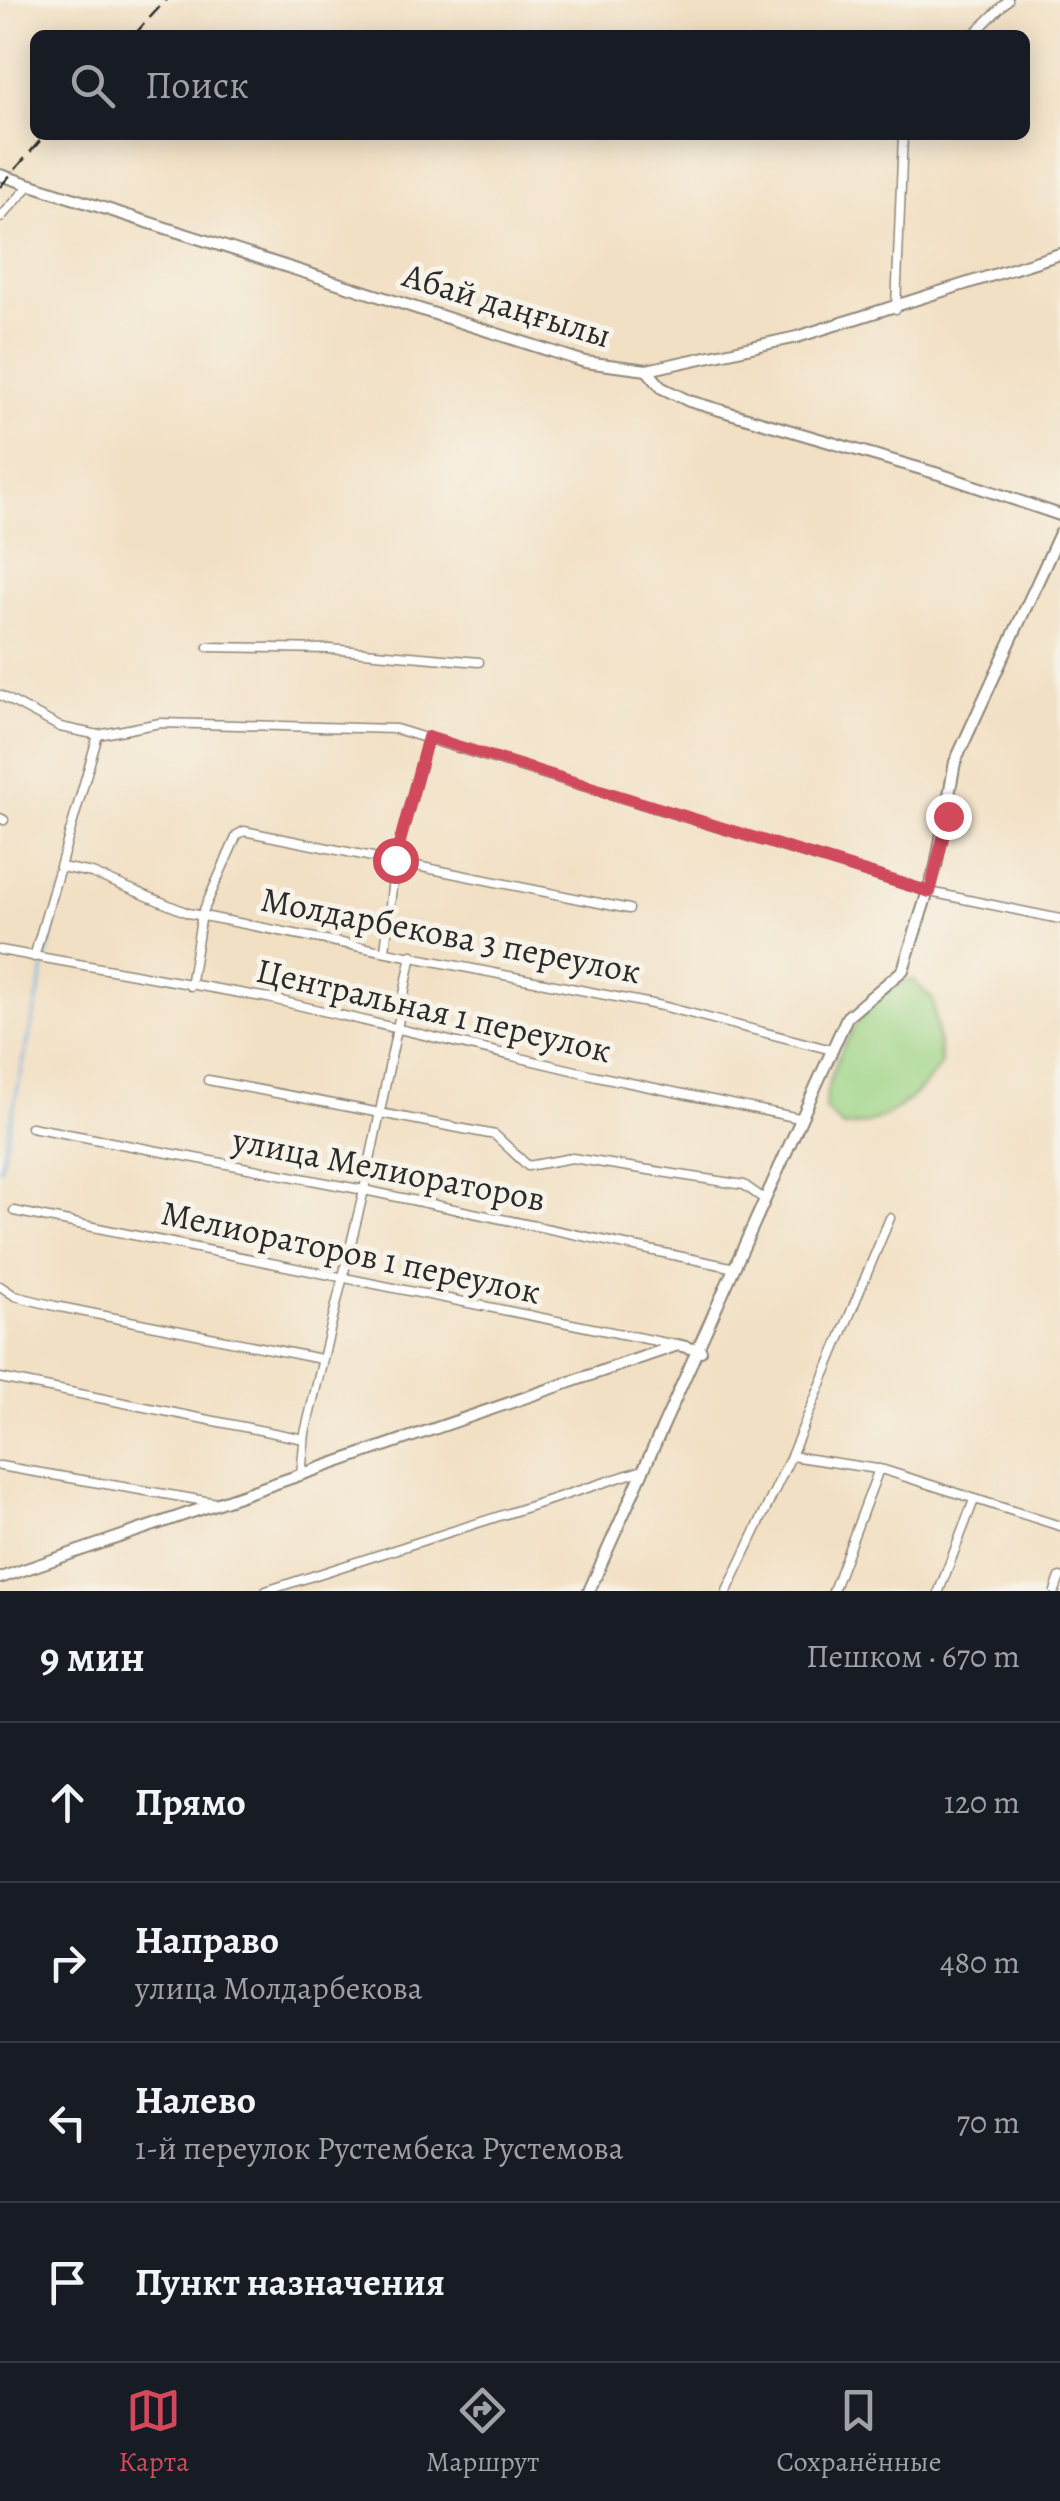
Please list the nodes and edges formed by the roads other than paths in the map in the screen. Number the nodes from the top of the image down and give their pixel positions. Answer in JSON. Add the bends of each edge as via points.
{"nodes":[{"id":1,"x":1008,"y":0,"type":"edge"},
{"id":2,"x":978,"y":30,"type":"edge"},
{"id":3,"x":903,"y":140,"type":"edge"},
{"id":4,"x":0,"y":175,"type":"edge"},
{"id":5,"x":31,"y":184,"type":"junction"},
{"id":6,"x":0,"y":218,"type":"edge"},
{"id":7,"x":1060,"y":254,"type":"edge"},
{"id":8,"x":896,"y":309,"type":"junction"},
{"id":9,"x":648,"y":370,"type":"junction"},
{"id":10,"x":1060,"y":515,"type":"edge"},
{"id":11,"x":1060,"y":532,"type":"edge"},
{"id":12,"x":208,"y":646,"type":"dead end"},
{"id":13,"x":479,"y":662,"type":"dead end"},
{"id":14,"x":0,"y":695,"type":"edge"},
{"id":15,"x":98,"y":735,"type":"junction"},
{"id":16,"x":428,"y":737,"type":"junction"},
{"id":17,"x":395,"y":860,"type":"junction"},
{"id":18,"x":62,"y":867,"type":"junction"},
{"id":19,"x":930,"y":892,"type":"junction"},
{"id":20,"x":630,"y":909,"type":"dead end"},
{"id":21,"x":202,"y":914,"type":"junction"},
{"id":22,"x":1060,"y":919,"type":"edge"},
{"id":23,"x":0,"y":950,"type":"edge"},
{"id":24,"x":385,"y":951,"type":"junction"},
{"id":25,"x":412,"y":955,"type":"junction"},
{"id":26,"x":34,"y":956,"type":"junction"},
{"id":27,"x":190,"y":986,"type":"junction"},
{"id":28,"x":397,"y":1030,"type":"junction"},
{"id":29,"x":832,"y":1050,"type":"junction"},
{"id":30,"x":208,"y":1080,"type":"dead end"},
{"id":31,"x":382,"y":1111,"type":"junction"},
{"id":32,"x":799,"y":1118,"type":"junction"},
{"id":33,"x":31,"y":1127,"type":"dead end"},
{"id":34,"x":364,"y":1190,"type":"junction"},
{"id":35,"x":764,"y":1198,"type":"junction"},
{"id":36,"x":14,"y":1211,"type":"dead end"},
{"id":37,"x":890,"y":1218,"type":"dead end"},
{"id":38,"x":735,"y":1268,"type":"junction"},
{"id":39,"x":342,"y":1278,"type":"junction"},
{"id":40,"x":0,"y":1286,"type":"edge"},
{"id":41,"x":678,"y":1346,"type":"junction"},
{"id":42,"x":700,"y":1351,"type":"junction"},
{"id":43,"x":321,"y":1359,"type":"junction"},
{"id":44,"x":0,"y":1378,"type":"edge"},
{"id":45,"x":304,"y":1439,"type":"junction"},
{"id":46,"x":790,"y":1456,"type":"junction"},
{"id":47,"x":0,"y":1466,"type":"edge"},
{"id":48,"x":878,"y":1469,"type":"junction"},
{"id":49,"x":644,"y":1470,"type":"junction"},
{"id":50,"x":301,"y":1476,"type":"junction"},
{"id":51,"x":974,"y":1500,"type":"junction"},
{"id":52,"x":218,"y":1503,"type":"junction"},
{"id":53,"x":1060,"y":1526,"type":"edge"},
{"id":54,"x":1060,"y":1577,"type":"edge"},
{"id":55,"x":0,"y":1578,"type":"edge"},
{"id":56,"x":266,"y":1591,"type":"edge"},
{"id":57,"x":589,"y":1591,"type":"edge"},
{"id":58,"x":726,"y":1591,"type":"edge"},
{"id":59,"x":833,"y":1591,"type":"edge"},
{"id":60,"x":939,"y":1591,"type":"edge"},
{"id":61,"x":1055,"y":1591,"type":"edge"}],
"edges":[{"from":1,"to":2,"type":"street"},
{"from":3,"to":8,"type":"street"},
{"from":4,"to":5,"type":"street","name":"Абай даңғылы"},
{"from":5,"to":6,"type":"street"},
{"from":5,"to":9,"type":"street","name":"Абай даңғылы","via":[[586,362]]},
{"from":7,"to":8,"type":"street","name":"Абай даңғылы"},
{"from":8,"to":9,"type":"street","name":"Абай даңғылы"},
{"from":9,"to":10,"type":"street","via":[[662,388],[689,401]]},
{"from":11,"to":19,"type":"street","via":[[955,762]]},
{"from":12,"to":13,"type":"street"},
{"from":14,"to":15,"type":"street","via":[[60,727]]},
{"from":15,"to":16,"type":"street","via":[[160,723],[396,729]]},
{"from":15,"to":18,"type":"street"},
{"from":16,"to":17,"type":"street"},
{"from":16,"to":19,"type":"street"},
{"from":17,"to":20,"type":"street"},
{"from":17,"to":21,"type":"street","via":[[244,832],[236,835]]},
{"from":17,"to":24,"type":"street"},
{"from":18,"to":21,"type":"street","name":"Молдарбекова 3 переулок"},
{"from":18,"to":26,"type":"street"},
{"from":19,"to":22,"type":"street"},
{"from":19,"to":29,"type":"street","via":[[902,970],[848,1017]]},
{"from":21,"to":24,"type":"street","name":"Молдарбекова 3 переулок"},
{"from":21,"to":27,"type":"street"},
{"from":23,"to":26,"type":"street","name":"Центральная 1 переулок"},
{"from":24,"to":25,"type":"street","name":"Молдарбекова 3 переулок"},
{"from":25,"to":28,"type":"street"},
{"from":25,"to":29,"type":"street","name":"Молдарбекова 3 переулок","via":[[662,1006]]},
{"from":26,"to":27,"type":"street","name":"Центральная 1 переулок"},
{"from":27,"to":28,"type":"street","name":"Центральная 1 переулок"},
{"from":28,"to":31,"type":"street"},
{"from":28,"to":32,"type":"street","name":"Центральная 1 переулок"},
{"from":29,"to":32,"type":"street"},
{"from":30,"to":31,"type":"street"},
{"from":31,"to":34,"type":"street"},
{"from":31,"to":35,"type":"street","via":[[495,1135],[528,1166],[572,1158],[744,1186]]},
{"from":32,"to":35,"type":"street"},
{"from":33,"to":34,"type":"street","name":"улица Мелиораторов"},
{"from":34,"to":38,"type":"street","name":"улица Мелиораторов"},
{"from":34,"to":39,"type":"street"},
{"from":35,"to":38,"type":"street"},
{"from":36,"to":39,"type":"street","name":"Мелиораторов 1 переулок"},
{"from":37,"to":46,"type":"street"},
{"from":38,"to":42,"type":"street"},
{"from":39,"to":41,"type":"street","name":"Мелиораторов 1 переулок"},
{"from":39,"to":43,"type":"street"},
{"from":40,"to":43,"type":"street","via":[[42,1303]]},
{"from":41,"to":42,"type":"street"},
{"from":41,"to":50,"type":"street"},
{"from":42,"to":49,"type":"street"},
{"from":43,"to":45,"type":"street"},
{"from":44,"to":45,"type":"street"},
{"from":45,"to":50,"type":"street"},
{"from":46,"to":48,"type":"street"},
{"from":46,"to":58,"type":"street"},
{"from":47,"to":52,"type":"street"},
{"from":48,"to":51,"type":"street"},
{"from":48,"to":59,"type":"street"},
{"from":49,"to":56,"type":"street"},
{"from":49,"to":57,"type":"street"},
{"from":50,"to":52,"type":"street"},
{"from":51,"to":53,"type":"street"},
{"from":51,"to":60,"type":"street"},
{"from":52,"to":55,"type":"street"},
{"from":54,"to":61,"type":"street"}]}
